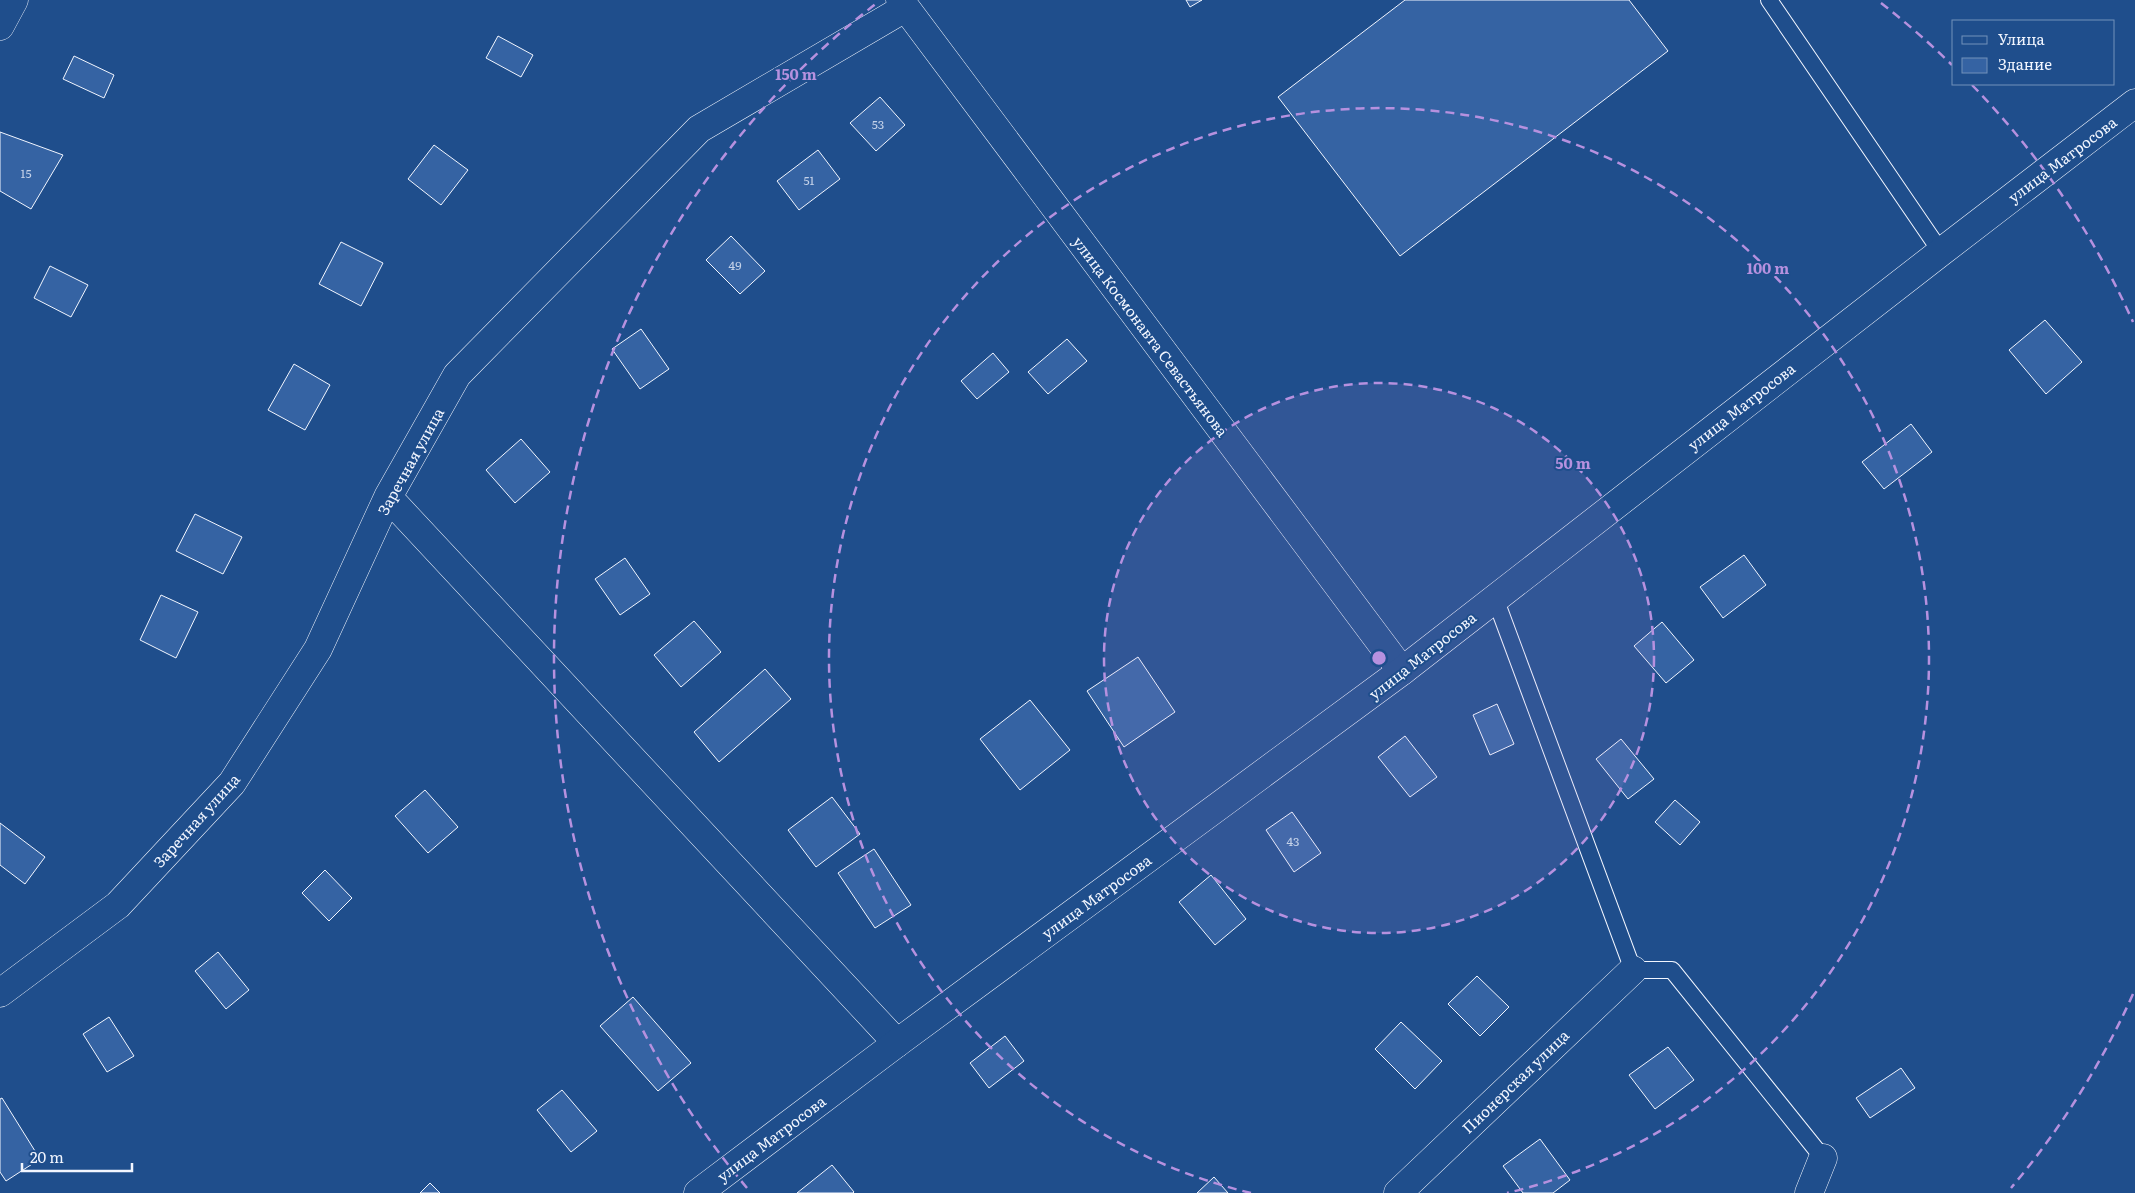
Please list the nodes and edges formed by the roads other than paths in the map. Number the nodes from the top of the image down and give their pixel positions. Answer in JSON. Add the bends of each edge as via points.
{"nodes":[{"id":1,"x":14,"y":0,"type":"edge"},
{"id":2,"x":1769,"y":0,"type":"edge"},
{"id":3,"x":902,"y":4,"type":"edge"},
{"id":4,"x":0,"y":26,"type":"edge"},
{"id":5,"x":2135,"y":103,"type":"edge"},
{"id":6,"x":1941,"y":252,"type":"junction"},
{"id":7,"x":388,"y":497,"type":"junction"},
{"id":8,"x":1495,"y":598,"type":"junction"},
{"id":9,"x":1402,"y":671,"type":"junction"},
{"id":10,"x":1632,"y":970,"type":"junction"},
{"id":11,"x":0,"y":993,"type":"edge"},
{"id":12,"x":897,"y":1043,"type":"junction"},
{"id":13,"x":1823,"y":1158,"type":"joint"},
{"id":14,"x":698,"y":1193,"type":"edge"},
{"id":15,"x":1398,"y":1193,"type":"edge"},
{"id":16,"x":1809,"y":1193,"type":"edge"}],
"edges":[{"from":1,"to":4,"type":"street"},
{"from":2,"to":6,"type":"lane"},
{"from":3,"to":7,"type":"street","name":"Заречная улица","via":[[699,128],[457,375]]},
{"from":3,"to":9,"type":"street","name":"улица Космонавта Севастьянова"},
{"from":5,"to":6,"type":"street","name":"улица Матросова"},
{"from":6,"to":8,"type":"street","name":"улица Матросова"},
{"from":7,"to":11,"type":"street","name":"Заречная улица","via":[[318,649],[232,783],[118,905]]},
{"from":7,"to":12,"type":"street"},
{"from":8,"to":9,"type":"street","name":"улица Матросова"},
{"from":8,"to":10,"type":"lane"},
{"from":9,"to":12,"type":"street","name":"улица Матросова"},
{"from":10,"to":13,"type":"lane","via":[[1672,970]]},
{"from":10,"to":15,"type":"street","name":"Пионерская улица"},
{"from":12,"to":14,"type":"street","name":"улица Матросова"},
{"from":13,"to":16,"type":"street"}]}
